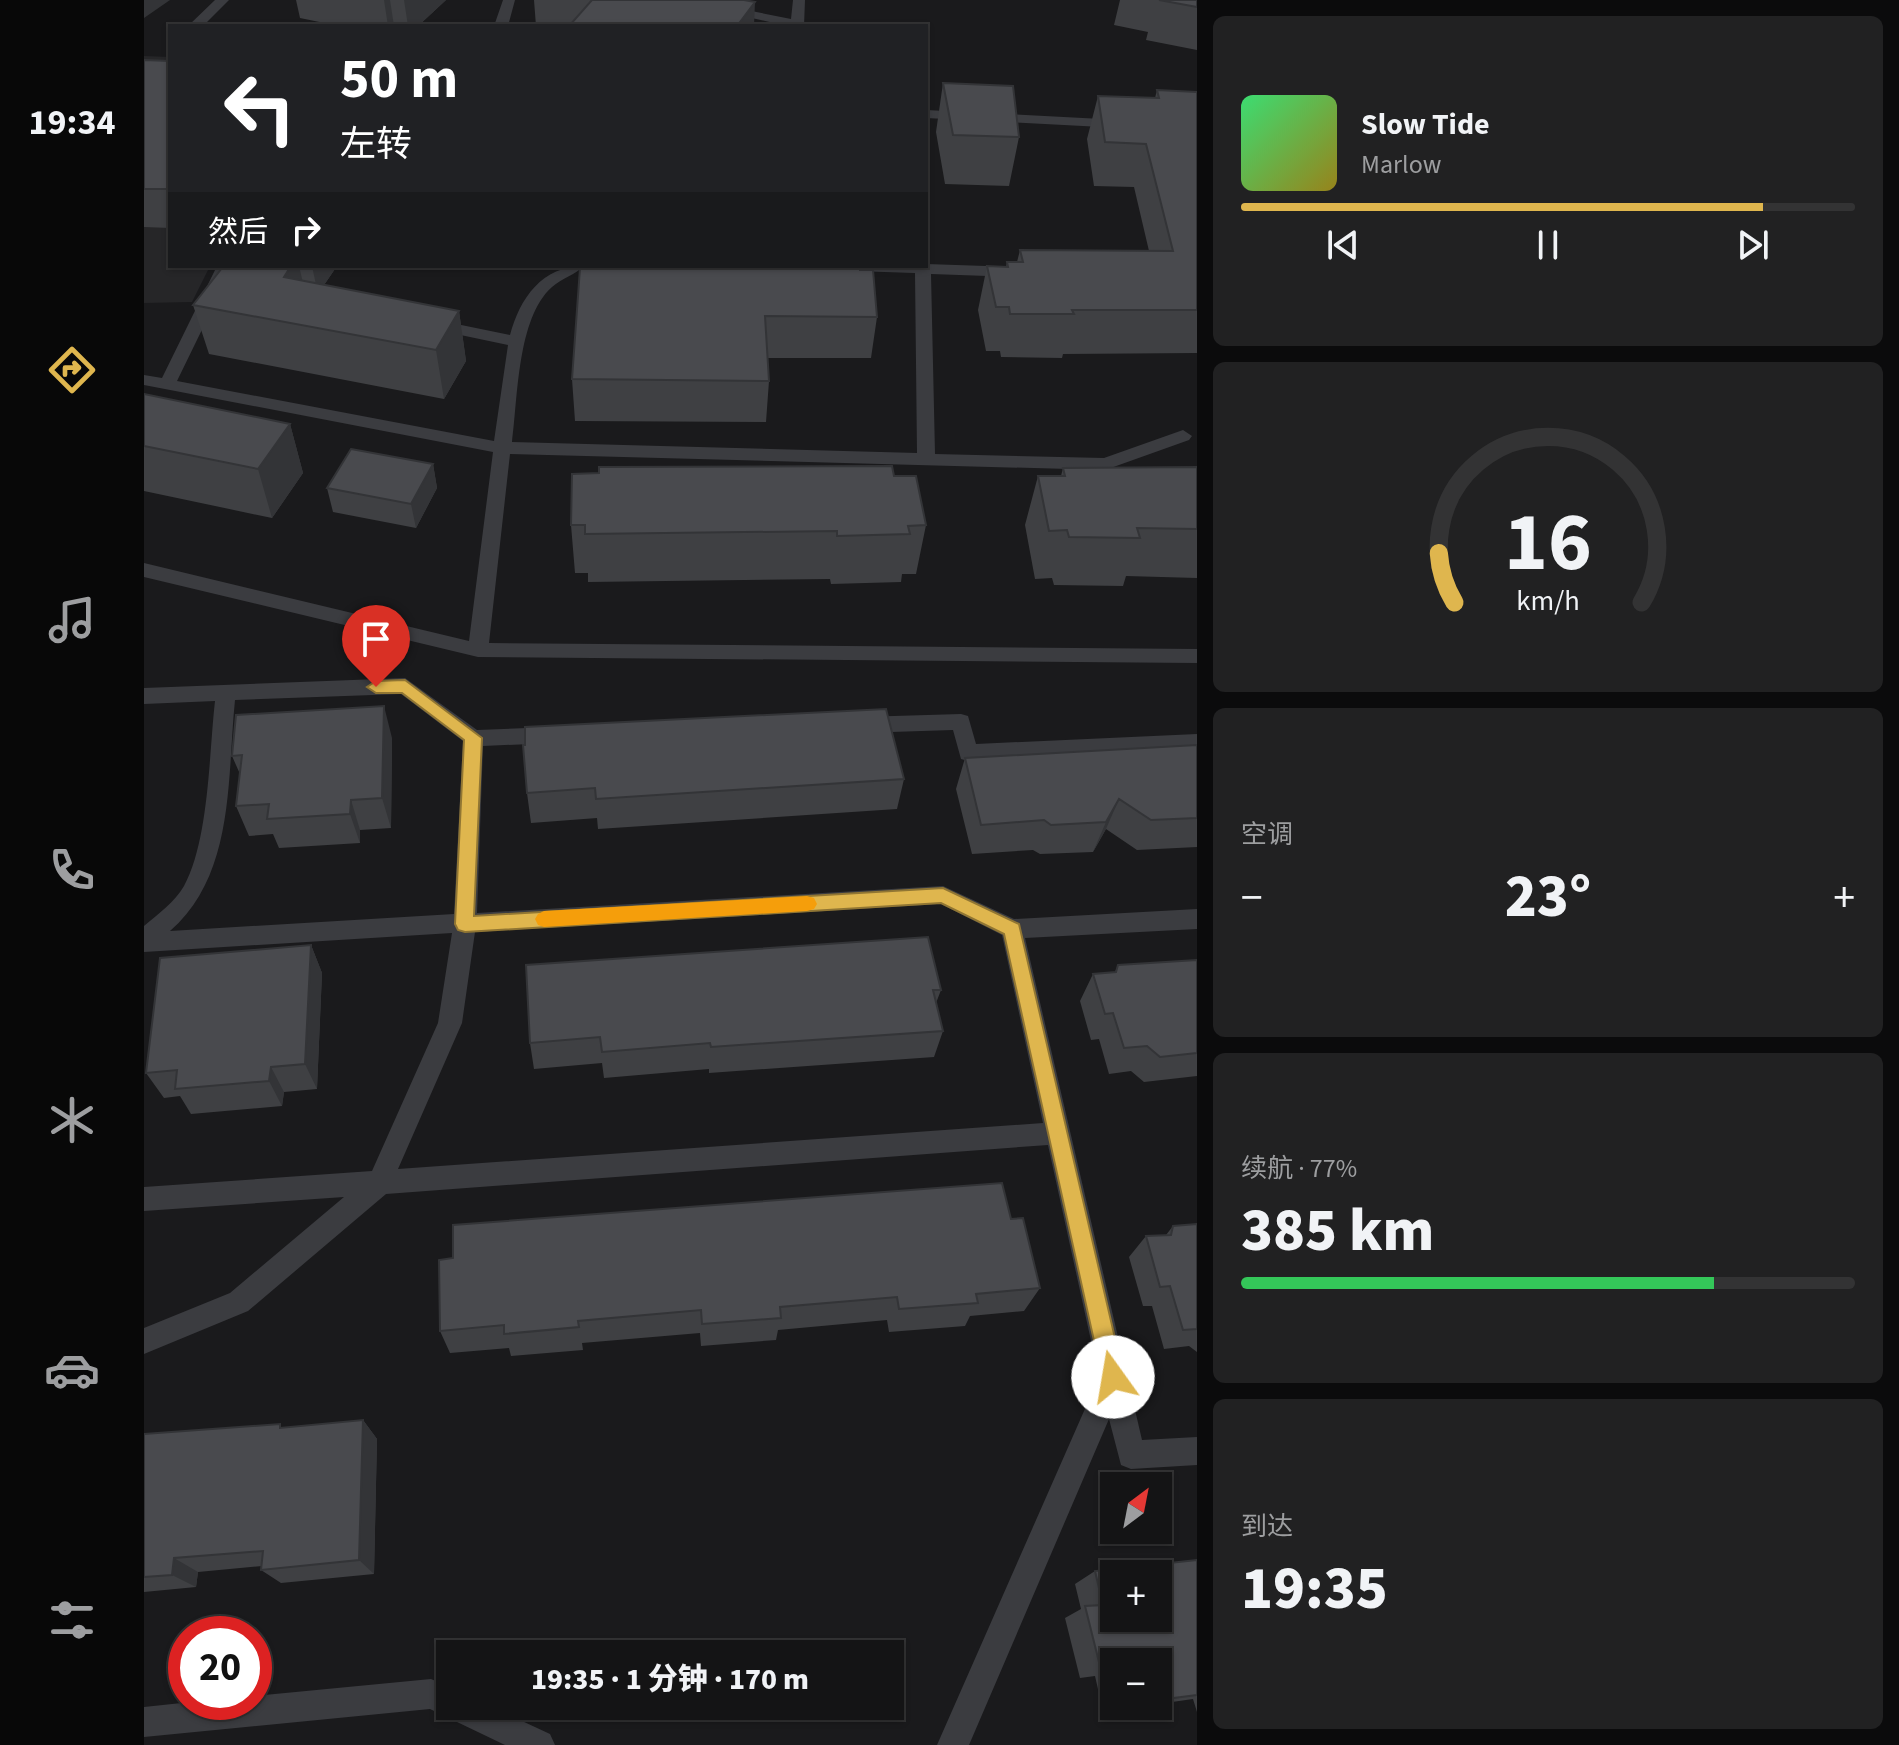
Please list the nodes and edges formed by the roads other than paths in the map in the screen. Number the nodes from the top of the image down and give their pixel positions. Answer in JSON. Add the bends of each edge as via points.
{"nodes":[{"id":1,"x":223,"y":0,"type":"edge"},
{"id":2,"x":509,"y":0,"type":"edge"},
{"id":3,"x":678,"y":0,"type":"edge"},
{"id":4,"x":799,"y":0,"type":"edge"},
{"id":5,"x":197,"y":24,"type":"edge"},
{"id":6,"x":502,"y":24,"type":"edge"},
{"id":7,"x":792,"y":24,"type":"edge"},
{"id":8,"x":797,"y":24,"type":"edge"},
{"id":9,"x":1112,"y":109,"type":"edge"},
{"id":10,"x":928,"y":114,"type":"edge"},
{"id":11,"x":1056,"y":121,"type":"junction"},
{"id":12,"x":1134,"y":125,"type":"edge"},
{"id":13,"x":573,"y":268,"type":"edge"},
{"id":14,"x":888,"y":268,"type":"edge"},
{"id":15,"x":923,"y":270,"type":"junction"},
{"id":16,"x":1028,"y":272,"type":"edge"},
{"id":17,"x":226,"y":277,"type":"edge"},
{"id":18,"x":413,"y":320,"type":"edge"},
{"id":19,"x":517,"y":342,"type":"junction"},
{"id":20,"x":144,"y":380,"type":"edge"},
{"id":21,"x":166,"y":386,"type":"junction"},
{"id":22,"x":1183,"y":436,"type":"dead end"},
{"id":23,"x":502,"y":448,"type":"junction"},
{"id":24,"x":926,"y":460,"type":"junction"},
{"id":25,"x":144,"y":570,"type":"edge"},
{"id":26,"x":478,"y":650,"type":"junction"},
{"id":27,"x":1197,"y":656,"type":"edge"},
{"id":28,"x":226,"y":692,"type":"junction"},
{"id":29,"x":144,"y":696,"type":"edge"},
{"id":30,"x":835,"y":726,"type":"edge"},
{"id":31,"x":567,"y":734,"type":"edge"},
{"id":32,"x":473,"y":738,"type":"junction"},
{"id":33,"x":1197,"y":742,"type":"edge"},
{"id":34,"x":1197,"y":919,"type":"edge"},
{"id":35,"x":465,"y":924,"type":"junction"},
{"id":36,"x":1012,"y":929,"type":"junction"},
{"id":37,"x":144,"y":941,"type":"edge"},
{"id":38,"x":1058,"y":1133,"type":"junction"},
{"id":39,"x":379,"y":1183,"type":"junction"},
{"id":40,"x":144,"y":1199,"type":"edge"},
{"id":41,"x":144,"y":1341,"type":"edge"},
{"id":42,"x":1113,"y":1377,"type":"junction"},
{"id":43,"x":1197,"y":1451,"type":"edge"},
{"id":44,"x":436,"y":1696,"type":"edge"},
{"id":45,"x":486,"y":1720,"type":"edge"},
{"id":46,"x":144,"y":1722,"type":"edge"},
{"id":47,"x":539,"y":1745,"type":"edge"},
{"id":48,"x":953,"y":1745,"type":"edge"}],
"edges":[{"from":1,"to":5,"type":"lane"},
{"from":2,"to":6,"type":"lane"},
{"from":3,"to":7,"type":"lane"},
{"from":4,"to":8,"type":"lane"},
{"from":9,"to":11,"type":"lane"},
{"from":10,"to":11,"type":"lane"},
{"from":11,"to":12,"type":"lane"},
{"from":13,"to":19,"type":"lane","via":[[547,283],[525,310]]},
{"from":14,"to":15,"type":"lane"},
{"from":15,"to":16,"type":"lane"},
{"from":15,"to":24,"type":"lane"},
{"from":17,"to":21,"type":"lane"},
{"from":18,"to":19,"type":"lane"},
{"from":19,"to":23,"type":"lane"},
{"from":20,"to":21,"type":"lane"},
{"from":21,"to":23,"type":"lane"},
{"from":22,"to":24,"type":"lane","via":[[1105,464]]},
{"from":23,"to":24,"type":"lane"},
{"from":23,"to":26,"type":"lane"},
{"from":25,"to":26,"type":"lane"},
{"from":26,"to":27,"type":"lane"},
{"from":28,"to":29,"type":"lane"},
{"from":28,"to":32,"type":"lane","via":[[405,686]]},
{"from":28,"to":37,"type":"lane","via":[[207,845],[195,888]]},
{"from":30,"to":33,"type":"lane","via":[[961,722],[968,753]]},
{"from":31,"to":32,"type":"lane"},
{"from":32,"to":35,"type":"lane"},
{"from":34,"to":36,"type":"lane"},
{"from":35,"to":36,"type":"lane","via":[[943,895]]},
{"from":35,"to":37,"type":"lane"},
{"from":35,"to":39,"type":"lane","via":[[450,1023]]},
{"from":36,"to":38,"type":"lane"},
{"from":38,"to":39,"type":"lane"},
{"from":38,"to":42,"type":"lane"},
{"from":39,"to":40,"type":"lane"},
{"from":39,"to":41,"type":"lane","via":[[239,1302]]},
{"from":42,"to":43,"type":"lane","via":[[1131,1455]]},
{"from":42,"to":48,"type":"lane"},
{"from":44,"to":46,"type":"lane"},
{"from":45,"to":47,"type":"lane"}]}
